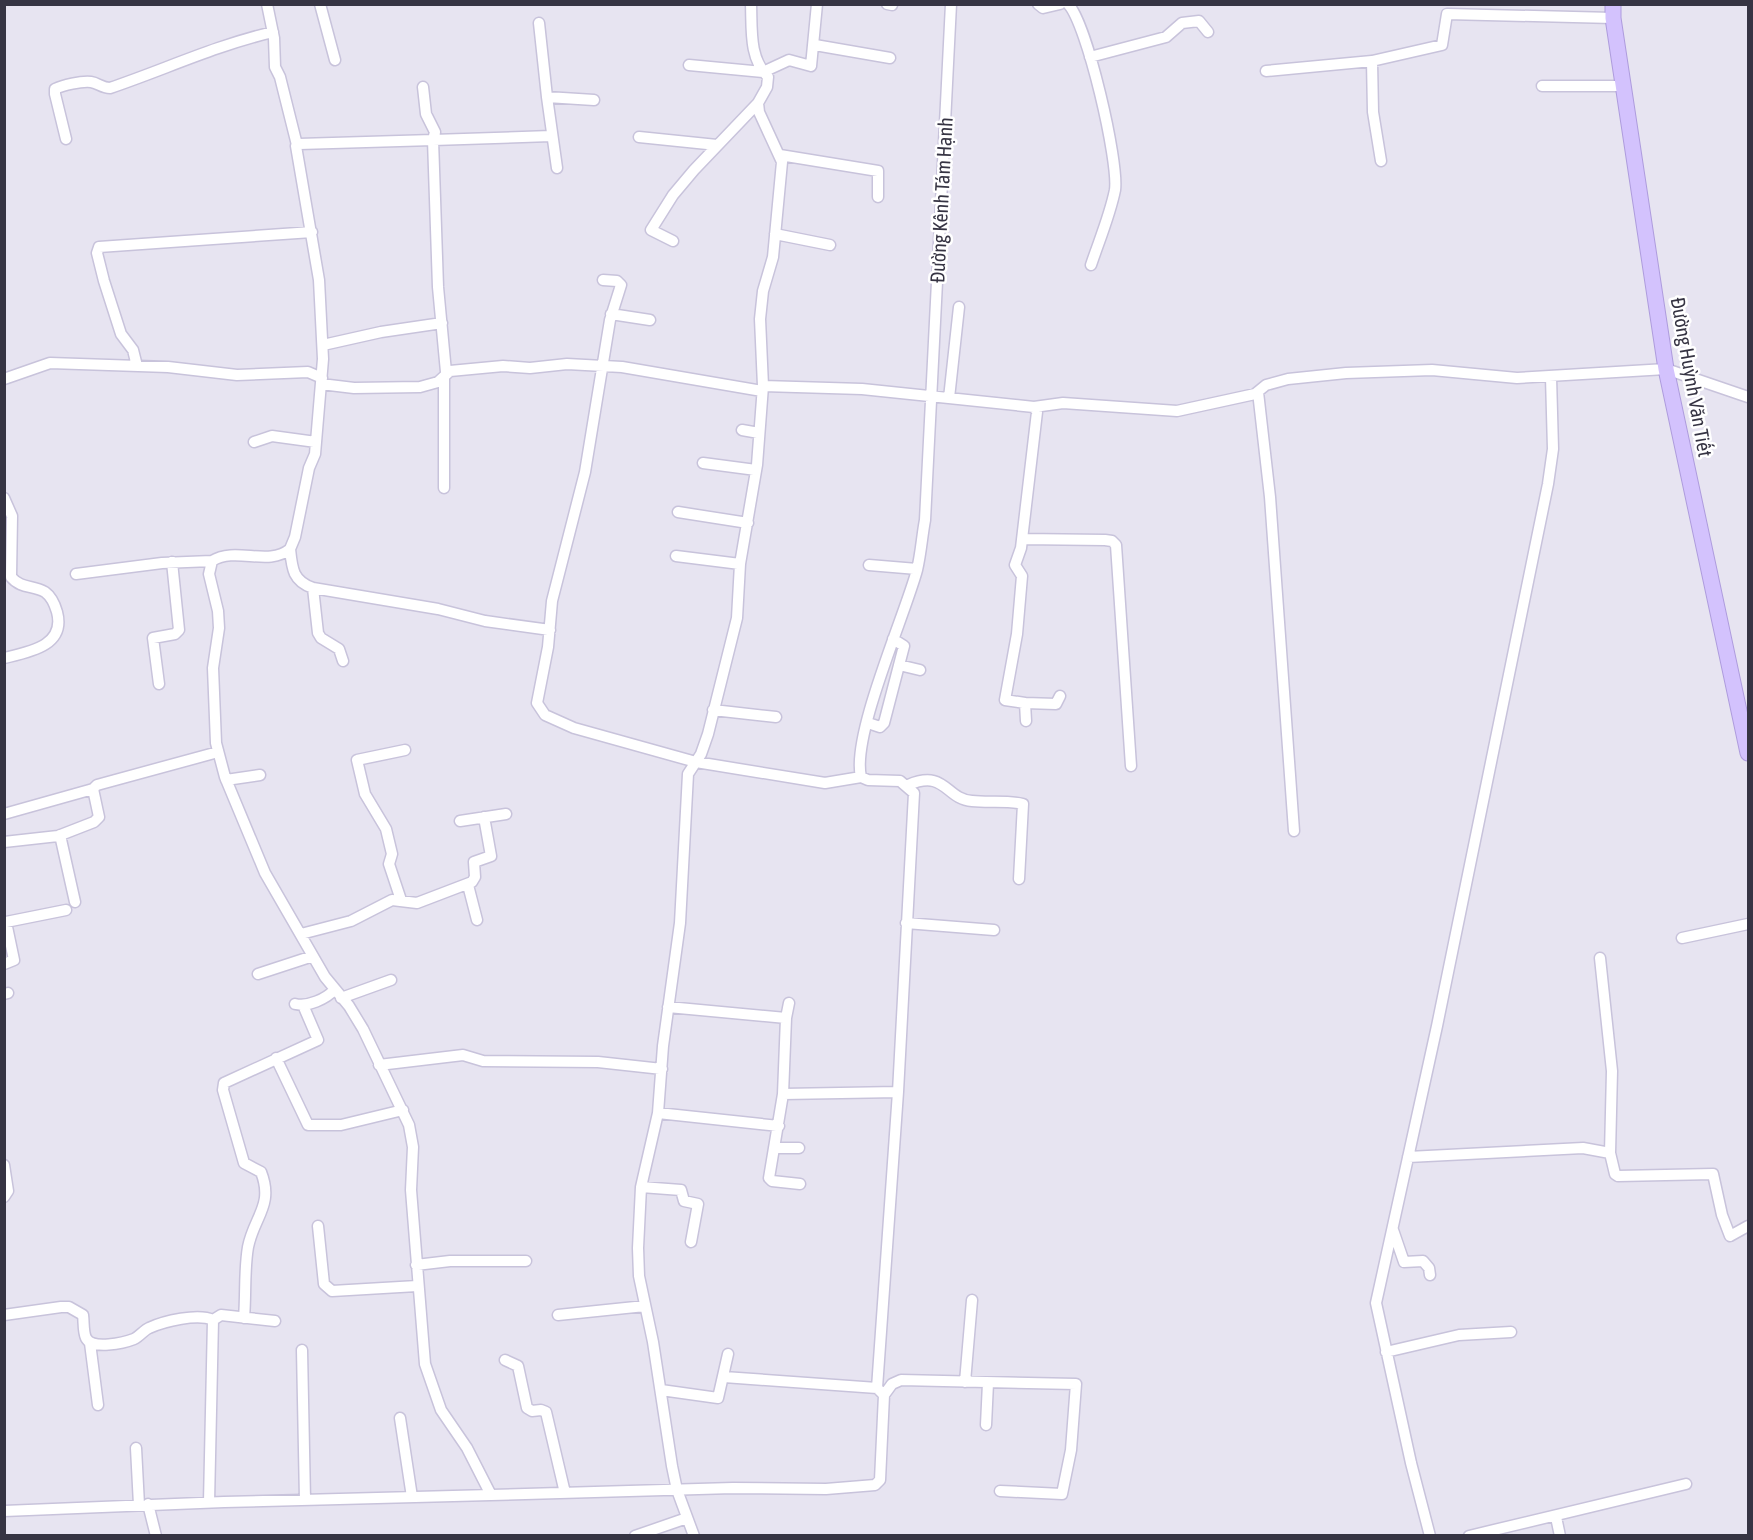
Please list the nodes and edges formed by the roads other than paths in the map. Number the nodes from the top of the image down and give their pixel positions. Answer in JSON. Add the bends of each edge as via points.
{"nodes":[{"id":1,"x":267,"y":4,"type":"edge"},
{"id":2,"x":320,"y":4,"type":"edge"},
{"id":3,"x":751,"y":4,"type":"edge"},
{"id":4,"x":818,"y":4,"type":"edge"},
{"id":5,"x":887,"y":4,"type":"edge"},
{"id":6,"x":951,"y":4,"type":"edge"},
{"id":7,"x":1038,"y":4,"type":"edge"},
{"id":8,"x":1060,"y":4,"type":"edge"},
{"id":9,"x":1068,"y":4,"type":"edge"},
{"id":10,"x":892,"y":5,"type":"edge"},
{"id":11,"x":1613,"y":11,"type":"edge"},
{"id":12,"x":539,"y":23,"type":"dead end"},
{"id":13,"x":273,"y":32,"type":"junction"},
{"id":14,"x":1208,"y":32,"type":"dead end"},
{"id":15,"x":815,"y":45,"type":"junction"},
{"id":16,"x":1090,"y":57,"type":"junction"},
{"id":17,"x":890,"y":58,"type":"dead end"},
{"id":18,"x":335,"y":60,"type":"dead end"},
{"id":19,"x":1372,"y":62,"type":"junction"},
{"id":20,"x":689,"y":65,"type":"dead end"},
{"id":21,"x":1266,"y":70,"type":"dead end"},
{"id":22,"x":763,"y":72,"type":"junction"},
{"id":23,"x":1542,"y":86,"type":"dead end"},
{"id":24,"x":1624,"y":86,"type":"junction"},
{"id":25,"x":423,"y":87,"type":"dead end"},
{"id":26,"x":547,"y":98,"type":"junction"},
{"id":27,"x":594,"y":100,"type":"dead end"},
{"id":28,"x":758,"y":103,"type":"junction"},
{"id":29,"x":551,"y":136,"type":"junction"},
{"id":30,"x":639,"y":136,"type":"dead end"},
{"id":31,"x":66,"y":139,"type":"dead end"},
{"id":32,"x":433,"y":140,"type":"junction"},
{"id":33,"x":297,"y":145,"type":"junction"},
{"id":34,"x":717,"y":145,"type":"junction"},
{"id":35,"x":780,"y":155,"type":"junction"},
{"id":36,"x":1381,"y":161,"type":"dead end"},
{"id":37,"x":556,"y":168,"type":"dead end"},
{"id":38,"x":878,"y":197,"type":"dead end"},
{"id":39,"x":312,"y":232,"type":"junction"},
{"id":40,"x":775,"y":234,"type":"junction"},
{"id":41,"x":673,"y":241,"type":"dead end"},
{"id":42,"x":830,"y":245,"type":"dead end"},
{"id":43,"x":1091,"y":265,"type":"dead end"},
{"id":44,"x":603,"y":280,"type":"dead end"},
{"id":45,"x":959,"y":307,"type":"dead end"},
{"id":46,"x":611,"y":314,"type":"junction"},
{"id":47,"x":650,"y":320,"type":"dead end"},
{"id":48,"x":442,"y":323,"type":"junction"},
{"id":49,"x":323,"y":345,"type":"junction"},
{"id":50,"x":137,"y":366,"type":"junction"},
{"id":51,"x":601,"y":366,"type":"junction"},
{"id":52,"x":1666,"y":369,"type":"junction"},
{"id":53,"x":445,"y":374,"type":"junction"},
{"id":54,"x":1551,"y":377,"type":"junction"},
{"id":55,"x":4,"y":379,"type":"edge"},
{"id":56,"x":321,"y":381,"type":"junction"},
{"id":57,"x":762,"y":389,"type":"junction"},
{"id":58,"x":1258,"y":392,"type":"junction"},
{"id":59,"x":931,"y":396,"type":"junction"},
{"id":60,"x":1749,"y":397,"type":"edge"},
{"id":61,"x":949,"y":398,"type":"junction"},
{"id":62,"x":1034,"y":407,"type":"junction"},
{"id":63,"x":742,"y":430,"type":"dead end"},
{"id":64,"x":759,"y":433,"type":"junction"},
{"id":65,"x":254,"y":442,"type":"dead end"},
{"id":66,"x":316,"y":442,"type":"junction"},
{"id":67,"x":703,"y":463,"type":"dead end"},
{"id":68,"x":756,"y":470,"type":"junction"},
{"id":69,"x":444,"y":488,"type":"dead end"},
{"id":70,"x":4,"y":498,"type":"edge"},
{"id":71,"x":678,"y":512,"type":"dead end"},
{"id":72,"x":748,"y":523,"type":"junction"},
{"id":73,"x":1022,"y":539,"type":"junction"},
{"id":74,"x":290,"y":549,"type":"junction"},
{"id":75,"x":676,"y":556,"type":"dead end"},
{"id":76,"x":212,"y":561,"type":"junction"},
{"id":77,"x":172,"y":562,"type":"junction"},
{"id":78,"x":740,"y":564,"type":"junction"},
{"id":79,"x":869,"y":565,"type":"dead end"},
{"id":80,"x":917,"y":569,"type":"junction"},
{"id":81,"x":76,"y":574,"type":"dead end"},
{"id":82,"x":313,"y":588,"type":"junction"},
{"id":83,"x":550,"y":630,"type":"junction"},
{"id":84,"x":893,"y":639,"type":"junction"},
{"id":85,"x":4,"y":658,"type":"edge"},
{"id":86,"x":343,"y":661,"type":"dead end"},
{"id":87,"x":899,"y":665,"type":"junction"},
{"id":88,"x":920,"y":670,"type":"dead end"},
{"id":89,"x":159,"y":684,"type":"dead end"},
{"id":90,"x":1060,"y":696,"type":"dead end"},
{"id":91,"x":1025,"y":703,"type":"junction"},
{"id":92,"x":713,"y":710,"type":"junction"},
{"id":93,"x":776,"y":717,"type":"dead end"},
{"id":94,"x":1026,"y":721,"type":"dead end"},
{"id":95,"x":868,"y":723,"type":"junction"},
{"id":96,"x":405,"y":750,"type":"dead end"},
{"id":97,"x":218,"y":752,"type":"junction"},
{"id":98,"x":1749,"y":753,"type":"edge"},
{"id":99,"x":696,"y":762,"type":"junction"},
{"id":100,"x":1131,"y":766,"type":"dead end"},
{"id":101,"x":260,"y":775,"type":"dead end"},
{"id":102,"x":861,"y":777,"type":"junction"},
{"id":103,"x":226,"y":780,"type":"junction"},
{"id":104,"x":908,"y":785,"type":"junction"},
{"id":105,"x":93,"y":789,"type":"junction"},
{"id":106,"x":4,"y":814,"type":"edge"},
{"id":107,"x":506,"y":814,"type":"dead end"},
{"id":108,"x":484,"y":817,"type":"junction"},
{"id":109,"x":460,"y":820,"type":"dead end"},
{"id":110,"x":1294,"y":831,"type":"dead end"},
{"id":111,"x":60,"y":835,"type":"junction"},
{"id":112,"x":4,"y":842,"type":"edge"},
{"id":113,"x":1019,"y":879,"type":"dead end"},
{"id":114,"x":468,"y":885,"type":"junction"},
{"id":115,"x":401,"y":900,"type":"junction"},
{"id":116,"x":75,"y":902,"type":"dead end"},
{"id":117,"x":66,"y":910,"type":"dead end"},
{"id":118,"x":477,"y":920,"type":"dead end"},
{"id":119,"x":906,"y":923,"type":"junction"},
{"id":120,"x":1749,"y":924,"type":"edge"},
{"id":121,"x":994,"y":930,"type":"dead end"},
{"id":122,"x":301,"y":934,"type":"junction"},
{"id":123,"x":1682,"y":938,"type":"dead end"},
{"id":124,"x":313,"y":956,"type":"junction"},
{"id":125,"x":1600,"y":958,"type":"dead end"},
{"id":126,"x":4,"y":964,"type":"edge"},
{"id":127,"x":258,"y":974,"type":"dead end"},
{"id":128,"x":391,"y":980,"type":"dead end"},
{"id":129,"x":338,"y":994,"type":"junction"},
{"id":130,"x":789,"y":1003,"type":"dead end"},
{"id":131,"x":669,"y":1007,"type":"junction"},
{"id":132,"x":786,"y":1018,"type":"junction"},
{"id":133,"x":276,"y":1058,"type":"junction"},
{"id":134,"x":379,"y":1065,"type":"junction"},
{"id":135,"x":662,"y":1069,"type":"junction"},
{"id":136,"x":898,"y":1092,"type":"junction"},
{"id":137,"x":783,"y":1094,"type":"junction"},
{"id":138,"x":403,"y":1110,"type":"junction"},
{"id":139,"x":657,"y":1113,"type":"junction"},
{"id":140,"x":778,"y":1126,"type":"junction"},
{"id":141,"x":774,"y":1148,"type":"junction"},
{"id":142,"x":799,"y":1148,"type":"dead end"},
{"id":143,"x":1610,"y":1153,"type":"junction"},
{"id":144,"x":1408,"y":1157,"type":"junction"},
{"id":145,"x":4,"y":1165,"type":"edge"},
{"id":146,"x":800,"y":1184,"type":"dead end"},
{"id":147,"x":641,"y":1187,"type":"junction"},
{"id":148,"x":4,"y":1197,"type":"edge"},
{"id":149,"x":318,"y":1226,"type":"dead end"},
{"id":150,"x":1749,"y":1226,"type":"edge"},
{"id":151,"x":1393,"y":1230,"type":"junction"},
{"id":152,"x":691,"y":1242,"type":"dead end"},
{"id":153,"x":526,"y":1261,"type":"dead end"},
{"id":154,"x":416,"y":1265,"type":"junction"},
{"id":155,"x":1430,"y":1275,"type":"dead end"},
{"id":156,"x":417,"y":1286,"type":"junction"},
{"id":157,"x":972,"y":1300,"type":"dead end"},
{"id":158,"x":645,"y":1306,"type":"junction"},
{"id":159,"x":4,"y":1315,"type":"edge"},
{"id":160,"x":558,"y":1315,"type":"dead end"},
{"id":161,"x":244,"y":1318,"type":"junction"},
{"id":162,"x":213,"y":1320,"type":"junction"},
{"id":163,"x":275,"y":1321,"type":"dead end"},
{"id":164,"x":1511,"y":1332,"type":"dead end"},
{"id":165,"x":90,"y":1342,"type":"junction"},
{"id":166,"x":302,"y":1350,"type":"dead end"},
{"id":167,"x":1386,"y":1352,"type":"junction"},
{"id":168,"x":728,"y":1354,"type":"dead end"},
{"id":169,"x":505,"y":1360,"type":"dead end"},
{"id":170,"x":724,"y":1377,"type":"junction"},
{"id":171,"x":965,"y":1382,"type":"junction"},
{"id":172,"x":988,"y":1383,"type":"junction"},
{"id":173,"x":661,"y":1390,"type":"junction"},
{"id":174,"x":880,"y":1392,"type":"junction"},
{"id":175,"x":98,"y":1404,"type":"dead end"},
{"id":176,"x":400,"y":1418,"type":"dead end"},
{"id":177,"x":986,"y":1425,"type":"dead end"},
{"id":178,"x":136,"y":1448,"type":"dead end"},
{"id":179,"x":1686,"y":1484,"type":"dead end"},
{"id":180,"x":677,"y":1490,"type":"junction"},
{"id":181,"x":1000,"y":1491,"type":"dead end"},
{"id":182,"x":565,"y":1493,"type":"junction"},
{"id":183,"x":491,"y":1495,"type":"junction"},
{"id":184,"x":412,"y":1497,"type":"junction"},
{"id":185,"x":305,"y":1500,"type":"junction"},
{"id":186,"x":210,"y":1502,"type":"junction"},
{"id":187,"x":144,"y":1505,"type":"junction"},
{"id":188,"x":4,"y":1511,"type":"edge"},
{"id":189,"x":1556,"y":1516,"type":"junction"},
{"id":190,"x":687,"y":1518,"type":"junction"},
{"id":191,"x":156,"y":1536,"type":"edge"},
{"id":192,"x":635,"y":1536,"type":"edge"},
{"id":193,"x":694,"y":1536,"type":"edge"},
{"id":194,"x":1430,"y":1536,"type":"edge"},
{"id":195,"x":1468,"y":1536,"type":"edge"},
{"id":196,"x":1560,"y":1536,"type":"edge"}],
"edges":[{"from":1,"to":13,"type":"street"},
{"from":2,"to":18,"type":"street"},
{"from":3,"to":22,"type":"street","via":[[754,57]]},
{"from":4,"to":15,"type":"street"},
{"from":5,"to":10,"type":"street"},
{"from":6,"to":59,"type":"street","name":"Đường Kênh Tám Hạnh"},
{"from":7,"to":8,"type":"street","via":[[1043,8]]},
{"from":9,"to":16,"type":"street","via":[[1085,37]]},
{"from":11,"to":19,"type":"street","via":[[1447,14],[1442,45]]},
{"from":11,"to":24,"type":"street","name":"Đường Huỳnh Văn Tiết"},
{"from":12,"to":26,"type":"street"},
{"from":13,"to":31,"type":"street","via":[[203,51],[110,88],[92,82],[55,89]]},
{"from":13,"to":33,"type":"street","via":[[275,67]]},
{"from":14,"to":16,"type":"street","via":[[1198,21],[1182,23],[1166,37]]},
{"from":15,"to":17,"type":"street"},
{"from":15,"to":22,"type":"street","via":[[811,66],[789,60]]},
{"from":16,"to":43,"type":"street","via":[[1115,166],[1115,190]]},
{"from":19,"to":21,"type":"street"},
{"from":19,"to":36,"type":"street","via":[[1373,112]]},
{"from":20,"to":22,"type":"street"},
{"from":22,"to":28,"type":"street","via":[[768,77],[767,87]]},
{"from":23,"to":24,"type":"street"},
{"from":24,"to":52,"type":"street","name":"Đường Huỳnh Văn Tiết"},
{"from":25,"to":32,"type":"street","via":[[426,114],[435,132]]},
{"from":26,"to":27,"type":"street"},
{"from":26,"to":29,"type":"street"},
{"from":28,"to":34,"type":"street"},
{"from":28,"to":35,"type":"street"},
{"from":29,"to":32,"type":"street"},
{"from":29,"to":37,"type":"street"},
{"from":30,"to":34,"type":"street"},
{"from":32,"to":33,"type":"street"},
{"from":32,"to":48,"type":"street"},
{"from":33,"to":39,"type":"street"},
{"from":34,"to":41,"type":"street","via":[[673,195],[651,230]]},
{"from":35,"to":38,"type":"street","via":[[878,171]]},
{"from":35,"to":40,"type":"street"},
{"from":39,"to":49,"type":"street"},
{"from":39,"to":50,"type":"street","via":[[99,247],[104,281],[121,334],[133,350]]},
{"from":40,"to":42,"type":"street"},
{"from":40,"to":57,"type":"street","via":[[760,319]]},
{"from":44,"to":46,"type":"street","via":[[621,285]]},
{"from":45,"to":61,"type":"street"},
{"from":46,"to":47,"type":"street"},
{"from":46,"to":51,"type":"street"},
{"from":48,"to":49,"type":"street"},
{"from":48,"to":53,"type":"street"},
{"from":49,"to":56,"type":"street"},
{"from":50,"to":55,"type":"street","via":[[50,363]]},
{"from":50,"to":56,"type":"street","via":[[237,375],[308,372]]},
{"from":51,"to":53,"type":"street","via":[[567,364]]},
{"from":51,"to":57,"type":"street"},
{"from":51,"to":83,"type":"street","via":[[585,472],[562,559]]},
{"from":52,"to":54,"type":"street"},
{"from":52,"to":60,"type":"street"},
{"from":52,"to":98,"type":"street","name":"Đường Huỳnh Văn Tiết"},
{"from":53,"to":56,"type":"street","via":[[431,385],[420,387],[354,388]]},
{"from":53,"to":69,"type":"street"},
{"from":54,"to":58,"type":"street","via":[[1432,370],[1346,372],[1288,379],[1266,385]]},
{"from":54,"to":144,"type":"street","via":[[1553,449],[1548,484]]},
{"from":56,"to":66,"type":"street"},
{"from":57,"to":59,"type":"street","via":[[862,389]]},
{"from":57,"to":64,"type":"street"},
{"from":58,"to":62,"type":"street","via":[[1177,411],[1063,403]]},
{"from":58,"to":110,"type":"street","via":[[1270,497]]},
{"from":59,"to":61,"type":"street"},
{"from":59,"to":80,"type":"street","name":"Đường Kênh Tám Hạnh","via":[[925,520]]},
{"from":61,"to":62,"type":"street"},
{"from":62,"to":73,"type":"street","via":[[1037,412]]},
{"from":63,"to":64,"type":"street"},
{"from":64,"to":68,"type":"street"},
{"from":65,"to":66,"type":"street","via":[[272,436]]},
{"from":66,"to":74,"type":"street"},
{"from":67,"to":68,"type":"street"},
{"from":68,"to":72,"type":"street"},
{"from":70,"to":85,"type":"street","via":[[12,516],[11,577],[21,586],[44,591],[51,598],[59,621],[55,637],[48,645]]},
{"from":71,"to":72,"type":"street"},
{"from":72,"to":78,"type":"street"},
{"from":73,"to":91,"type":"street","via":[[1015,565],[1022,576],[1017,634],[1005,700]]},
{"from":73,"to":100,"type":"street","via":[[1105,540],[1116,545]]},
{"from":74,"to":76,"type":"street","via":[[274,557],[222,555]]},
{"from":74,"to":82,"type":"street","via":[[293,574]]},
{"from":75,"to":78,"type":"street"},
{"from":76,"to":77,"type":"street"},
{"from":76,"to":97,"type":"street","via":[[208,574],[218,620],[213,668]]},
{"from":77,"to":81,"type":"street"},
{"from":77,"to":89,"type":"street","via":[[179,630],[153,638]]},
{"from":78,"to":92,"type":"street","via":[[737,618]]},
{"from":79,"to":80,"type":"street"},
{"from":80,"to":84,"type":"street","name":"Đường Kênh Tám Hạnh"},
{"from":82,"to":83,"type":"street"},
{"from":82,"to":86,"type":"street","via":[[318,633],[339,649]]},
{"from":83,"to":99,"type":"street","via":[[537,703],[545,715],[574,728]]},
{"from":84,"to":87,"type":"street","via":[[904,646]]},
{"from":84,"to":95,"type":"street","name":"Đường Kênh Tám Hạnh"},
{"from":87,"to":88,"type":"street"},
{"from":87,"to":95,"type":"street","via":[[884,723],[880,727]]},
{"from":90,"to":91,"type":"street","via":[[1056,705]]},
{"from":91,"to":94,"type":"street"},
{"from":92,"to":93,"type":"street"},
{"from":92,"to":99,"type":"street"},
{"from":95,"to":102,"type":"street","name":"Đường Kênh Tám Hạnh","via":[[858,767]]},
{"from":96,"to":115,"type":"street","via":[[357,760],[365,794],[386,829],[392,854],[389,864]]},
{"from":97,"to":103,"type":"street"},
{"from":97,"to":105,"type":"street"},
{"from":99,"to":102,"type":"street","via":[[825,783]]},
{"from":99,"to":131,"type":"street","via":[[688,774],[685,794],[680,923]]},
{"from":101,"to":103,"type":"street"},
{"from":102,"to":104,"type":"street"},
{"from":103,"to":122,"type":"street","via":[[265,873]]},
{"from":104,"to":113,"type":"street","via":[[930,780],[970,802],[1023,804]]},
{"from":104,"to":119,"type":"street","via":[[914,793]]},
{"from":105,"to":106,"type":"street"},
{"from":105,"to":111,"type":"street","via":[[97,821]]},
{"from":107,"to":108,"type":"street"},
{"from":108,"to":109,"type":"street"},
{"from":108,"to":114,"type":"street","via":[[490,856],[474,862],[474,880]]},
{"from":111,"to":112,"type":"street"},
{"from":111,"to":116,"type":"street"},
{"from":114,"to":115,"type":"street","via":[[417,903]]},
{"from":114,"to":118,"type":"street"},
{"from":115,"to":122,"type":"street","via":[[386,903],[351,921]]},
{"from":117,"to":126,"type":"street","via":[[6,922],[14,960]]},
{"from":119,"to":121,"type":"street"},
{"from":119,"to":136,"type":"street"},
{"from":120,"to":123,"type":"street"},
{"from":122,"to":124,"type":"street"},
{"from":124,"to":127,"type":"street"},
{"from":124,"to":129,"type":"street"},
{"from":125,"to":143,"type":"street","via":[[1612,1071]]},
{"from":128,"to":129,"type":"street"},
{"from":129,"to":133,"type":"street","via":[[299,1004],[318,1040]]},
{"from":129,"to":134,"type":"street","via":[[363,1029]]},
{"from":130,"to":132,"type":"street"},
{"from":131,"to":132,"type":"street"},
{"from":131,"to":135,"type":"street"},
{"from":132,"to":137,"type":"street"},
{"from":133,"to":138,"type":"street","via":[[308,1125],[341,1125]]},
{"from":133,"to":161,"type":"street","via":[[224,1083],[223,1090],[244,1163],[261,1172],[266,1190],[264,1210],[248,1248]]},
{"from":134,"to":135,"type":"street","via":[[463,1055],[483,1061],[598,1062]]},
{"from":134,"to":138,"type":"street"},
{"from":135,"to":139,"type":"street"},
{"from":136,"to":137,"type":"street"},
{"from":136,"to":174,"type":"street"},
{"from":137,"to":140,"type":"street"},
{"from":138,"to":154,"type":"street","via":[[413,1147],[411,1190]]},
{"from":139,"to":140,"type":"street"},
{"from":139,"to":147,"type":"street"},
{"from":140,"to":141,"type":"street"},
{"from":141,"to":142,"type":"street"},
{"from":141,"to":146,"type":"street","via":[[769,1178]]},
{"from":143,"to":144,"type":"street","via":[[1574,1148]]},
{"from":143,"to":150,"type":"street","via":[[1618,1176],[1713,1174],[1730,1236]]},
{"from":144,"to":151,"type":"street"},
{"from":145,"to":148,"type":"street","via":[[8,1191]]},
{"from":147,"to":152,"type":"street","via":[[681,1190],[684,1201],[698,1204]]},
{"from":147,"to":158,"type":"street","via":[[638,1248]]},
{"from":149,"to":156,"type":"street","via":[[327,1288],[332,1291]]},
{"from":151,"to":155,"type":"street","via":[[1404,1262],[1424,1261]]},
{"from":151,"to":167,"type":"street","via":[[1376,1303]]},
{"from":153,"to":154,"type":"street"},
{"from":154,"to":156,"type":"street"},
{"from":156,"to":183,"type":"street","via":[[425,1364],[436,1398]]},
{"from":157,"to":171,"type":"street"},
{"from":158,"to":160,"type":"street"},
{"from":158,"to":173,"type":"street"},
{"from":159,"to":165,"type":"street","via":[[69,1307],[82,1315]]},
{"from":161,"to":162,"type":"street","via":[[222,1315]]},
{"from":161,"to":163,"type":"street"},
{"from":162,"to":165,"type":"street","via":[[170,1322],[148,1328],[134,1339]]},
{"from":162,"to":186,"type":"street"},
{"from":164,"to":167,"type":"street","via":[[1459,1335]]},
{"from":165,"to":175,"type":"street"},
{"from":166,"to":185,"type":"street"},
{"from":167,"to":194,"type":"street"},
{"from":168,"to":170,"type":"street"},
{"from":169,"to":182,"type":"street","via":[[518,1366],[527,1408],[546,1412]]},
{"from":170,"to":173,"type":"street","via":[[716,1398]]},
{"from":170,"to":174,"type":"street"},
{"from":171,"to":172,"type":"street"},
{"from":171,"to":174,"type":"street","via":[[901,1380]]},
{"from":172,"to":177,"type":"street"},
{"from":172,"to":181,"type":"street","via":[[1077,1386],[1062,1494]]},
{"from":173,"to":180,"type":"street"},
{"from":174,"to":180,"type":"street","via":[[880,1480],[875,1485]]},
{"from":176,"to":184,"type":"street"},
{"from":178,"to":187,"type":"street"},
{"from":179,"to":189,"type":"street"},
{"from":180,"to":182,"type":"street"},
{"from":180,"to":190,"type":"street"},
{"from":182,"to":183,"type":"street"},
{"from":183,"to":184,"type":"street"},
{"from":184,"to":185,"type":"street"},
{"from":185,"to":186,"type":"street"},
{"from":186,"to":187,"type":"street"},
{"from":187,"to":188,"type":"street"},
{"from":187,"to":191,"type":"street"},
{"from":189,"to":195,"type":"street"},
{"from":189,"to":196,"type":"street"},
{"from":190,"to":192,"type":"street"},
{"from":190,"to":193,"type":"street"}]}
